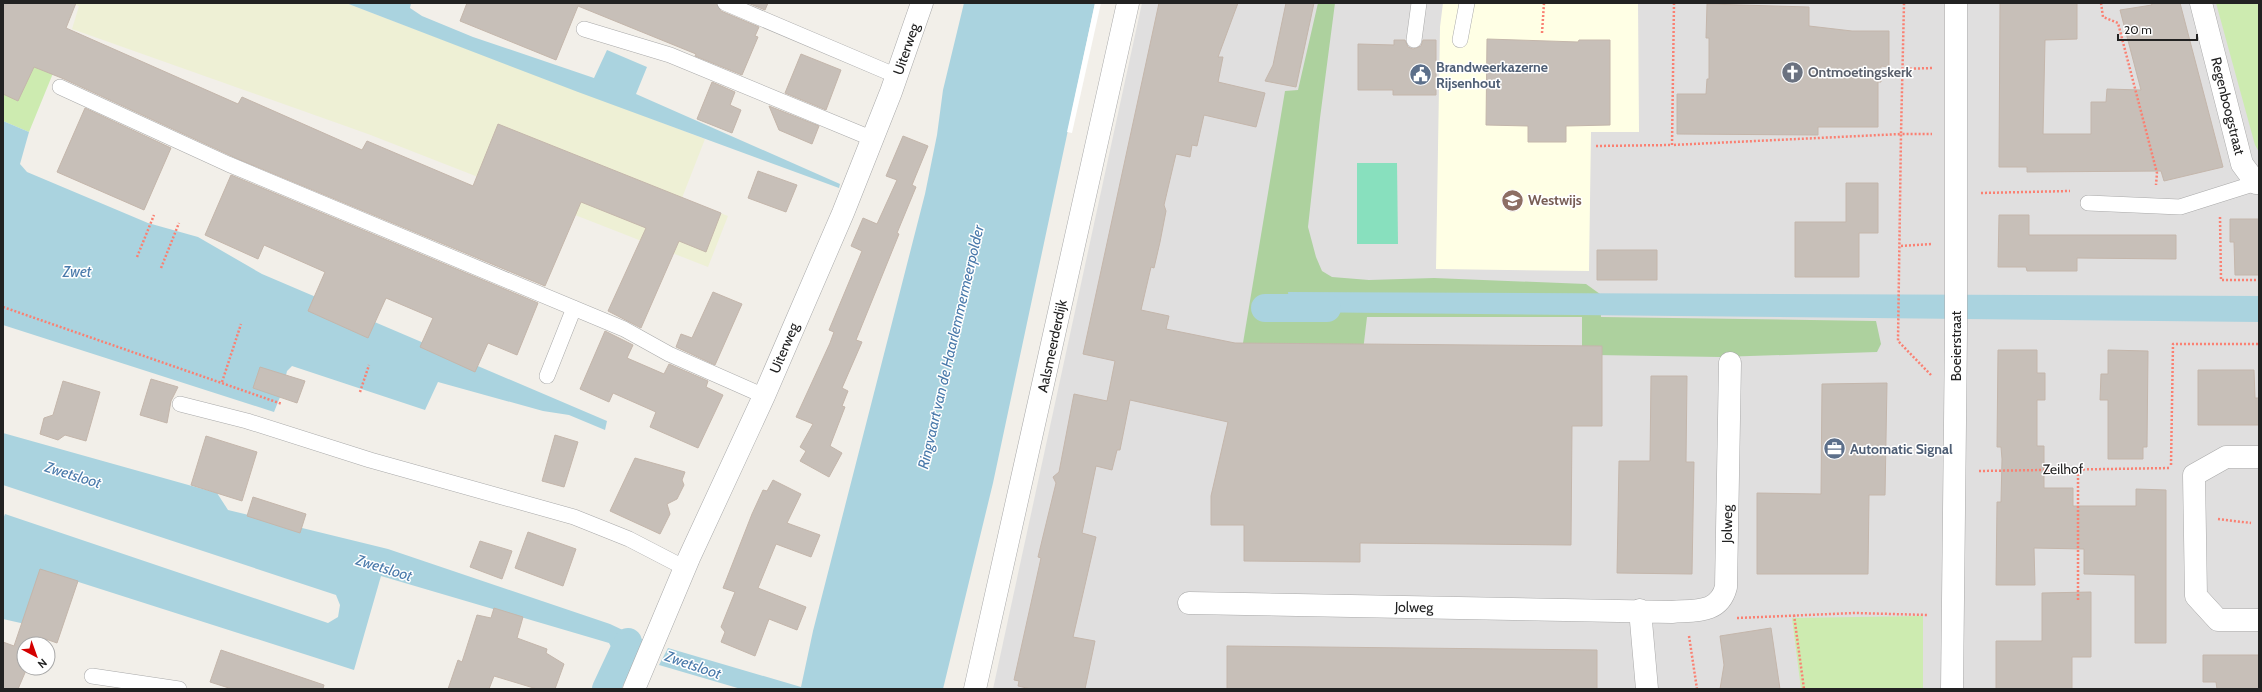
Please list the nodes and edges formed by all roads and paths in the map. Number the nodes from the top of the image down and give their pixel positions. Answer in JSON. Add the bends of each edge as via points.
{"nodes":[{"id":1,"x":725,"y":3,"type":"edge"},
{"id":2,"x":922,"y":3,"type":"edge"},
{"id":3,"x":1128,"y":3,"type":"edge"},
{"id":4,"x":1419,"y":3,"type":"edge"},
{"id":5,"x":1467,"y":3,"type":"edge"},
{"id":6,"x":1544,"y":3,"type":"edge"},
{"id":7,"x":1674,"y":3,"type":"edge"},
{"id":8,"x":1904,"y":3,"type":"edge"},
{"id":9,"x":1956,"y":3,"type":"edge"},
{"id":10,"x":2101,"y":3,"type":"edge"},
{"id":11,"x":2201,"y":3,"type":"edge"},
{"id":12,"x":584,"y":29,"type":"dead end"},
{"id":13,"x":1542,"y":33,"type":"dead end"},
{"id":14,"x":1414,"y":40,"type":"dead end"},
{"id":15,"x":1460,"y":40,"type":"dead end"},
{"id":16,"x":897,"y":76,"type":"junction"},
{"id":17,"x":60,"y":87,"type":"dead end"},
{"id":18,"x":1900,"y":134,"type":"junction"},
{"id":19,"x":1957,"y":135,"type":"junction"},
{"id":20,"x":873,"y":138,"type":"junction"},
{"id":21,"x":1672,"y":145,"type":"junction"},
{"id":22,"x":1596,"y":146,"type":"dead end"},
{"id":23,"x":2258,"y":183,"type":"edge"},
{"id":24,"x":1956,"y":194,"type":"junction"},
{"id":25,"x":2220,"y":194,"type":"junction"},
{"id":26,"x":2088,"y":203,"type":"joint"},
{"id":27,"x":2155,"y":206,"type":"junction"},
{"id":28,"x":154,"y":215,"type":"dead end"},
{"id":29,"x":179,"y":223,"type":"dead end"},
{"id":30,"x":1956,"y":243,"type":"junction"},
{"id":31,"x":1901,"y":246,"type":"junction"},
{"id":32,"x":137,"y":257,"type":"dead end"},
{"id":33,"x":161,"y":268,"type":"dead end"},
{"id":34,"x":2259,"y":280,"type":"edge"},
{"id":35,"x":3,"y":307,"type":"edge"},
{"id":36,"x":574,"y":308,"type":"junction"},
{"id":37,"x":241,"y":324,"type":"dead end"},
{"id":38,"x":1898,"y":342,"type":"dead end"},
{"id":39,"x":2259,"y":344,"type":"edge"},
{"id":40,"x":1730,"y":363,"type":"dead end"},
{"id":41,"x":369,"y":365,"type":"dead end"},
{"id":42,"x":547,"y":376,"type":"dead end"},
{"id":43,"x":222,"y":382,"type":"junction"},
{"id":44,"x":360,"y":392,"type":"dead end"},
{"id":45,"x":764,"y":396,"type":"junction"},
{"id":46,"x":180,"y":404,"type":"dead end"},
{"id":47,"x":282,"y":404,"type":"dead end"},
{"id":48,"x":2259,"y":457,"type":"edge"},
{"id":49,"x":2171,"y":468,"type":"junction"},
{"id":50,"x":2078,"y":469,"type":"junction"},
{"id":51,"x":1955,"y":471,"type":"junction"},
{"id":52,"x":2194,"y":475,"type":"junction"},
{"id":53,"x":2194,"y":516,"type":"junction"},
{"id":54,"x":2251,"y":523,"type":"dead end"},
{"id":55,"x":685,"y":568,"type":"junction"},
{"id":56,"x":2078,"y":600,"type":"dead end"},
{"id":57,"x":1189,"y":603,"type":"dead end"},
{"id":58,"x":1715,"y":606,"type":"junction"},
{"id":59,"x":1640,"y":610,"type":"junction"},
{"id":60,"x":1794,"y":615,"type":"junction"},
{"id":61,"x":1953,"y":615,"type":"junction"},
{"id":62,"x":1738,"y":618,"type":"junction"},
{"id":63,"x":1731,"y":620,"type":"dead end"},
{"id":64,"x":2259,"y":620,"type":"edge"},
{"id":65,"x":1688,"y":632,"type":"dead end"},
{"id":66,"x":92,"y":676,"type":"dead end"},
{"id":67,"x":152,"y":687,"type":"edge"},
{"id":68,"x":179,"y":689,"type":"edge"},
{"id":69,"x":634,"y":689,"type":"edge"},
{"id":70,"x":976,"y":689,"type":"edge"},
{"id":71,"x":1647,"y":689,"type":"edge"},
{"id":72,"x":1697,"y":689,"type":"edge"},
{"id":73,"x":1804,"y":689,"type":"edge"},
{"id":74,"x":1952,"y":689,"type":"edge"}],
"edges":[{"from":1,"to":16,"type":"lane"},
{"from":2,"to":16,"type":"street","name":"Uiterweg"},
{"from":3,"to":70,"type":"street","name":"Aalsmeerderdijk"},
{"from":4,"to":14,"type":"lane"},
{"from":5,"to":15,"type":"lane"},
{"from":6,"to":13,"type":"path"},
{"from":7,"to":21,"type":"path"},
{"from":8,"to":18,"type":"path"},
{"from":9,"to":19,"type":"street","name":"Boeierstraat"},
{"from":10,"to":27,"type":"path","via":[[2103,17],[2118,23],[2120,30],[2157,172]]},
{"from":11,"to":23,"type":"street","name":"Regenboogstraat","via":[[2242,164]]},
{"from":12,"to":20,"type":"lane","via":[[670,55]]},
{"from":16,"to":20,"type":"street","name":"Uiterweg"},
{"from":17,"to":36,"type":"lane","via":[[228,164]]},
{"from":18,"to":19,"type":"path"},
{"from":18,"to":21,"type":"path"},
{"from":18,"to":31,"type":"path"},
{"from":19,"to":24,"type":"street","name":"Boeierstraat"},
{"from":20,"to":45,"type":"street","name":"Uiterweg"},
{"from":21,"to":22,"type":"path"},
{"from":23,"to":25,"type":"lane","name":"Regenboogstraat"},
{"from":24,"to":26,"type":"path","via":[[2080,191]]},
{"from":24,"to":30,"type":"street","name":"Boeierstraat"},
{"from":25,"to":27,"type":"lane","name":"Regenboogstraat","via":[[2180,207]]},
{"from":25,"to":34,"type":"path","via":[[2221,280]]},
{"from":26,"to":27,"type":"lane","name":"Regenboogstraat"},
{"from":28,"to":32,"type":"path"},
{"from":29,"to":33,"type":"path"},
{"from":30,"to":31,"type":"path"},
{"from":30,"to":51,"type":"street","name":"Boeierstraat"},
{"from":31,"to":38,"type":"path"},
{"from":35,"to":43,"type":"path"},
{"from":36,"to":42,"type":"lane"},
{"from":36,"to":45,"type":"lane","via":[[624,329],[668,354]]},
{"from":37,"to":43,"type":"path"},
{"from":39,"to":49,"type":"path","via":[[2173,344]]},
{"from":40,"to":58,"type":"street","name":"Jolweg","via":[[1726,587],[1723,597]]},
{"from":41,"to":44,"type":"path"},
{"from":43,"to":47,"type":"path"},
{"from":45,"to":55,"type":"street","name":"Uiterweg"},
{"from":46,"to":55,"type":"lane","via":[[247,421],[370,460],[574,518],[629,539]]},
{"from":48,"to":52,"type":"street","via":[[2226,457]]},
{"from":49,"to":50,"type":"path","name":"Zeilhof"},
{"from":49,"to":52,"type":"path","name":"Zeilhof"},
{"from":50,"to":51,"type":"path","name":"Zeilhof"},
{"from":50,"to":56,"type":"path"},
{"from":51,"to":61,"type":"street","name":"Boeierstraat"},
{"from":52,"to":53,"type":"street"},
{"from":53,"to":54,"type":"path"},
{"from":53,"to":64,"type":"street","via":[[2196,596],[2218,620]]},
{"from":55,"to":69,"type":"street","name":"Uiterweg"},
{"from":57,"to":59,"type":"street","name":"Jolweg"},
{"from":58,"to":59,"type":"street","name":"Jolweg","via":[[1672,612]]},
{"from":58,"to":62,"type":"path"},
{"from":59,"to":71,"type":"street"},
{"from":60,"to":61,"type":"path"},
{"from":60,"to":62,"type":"path"},
{"from":60,"to":73,"type":"path"},
{"from":61,"to":74,"type":"street","name":"Boeierstraat"},
{"from":62,"to":63,"type":"path"},
{"from":65,"to":72,"type":"path"},
{"from":66,"to":67,"type":"lane"},
{"from":67,"to":68,"type":"lane"}]}
